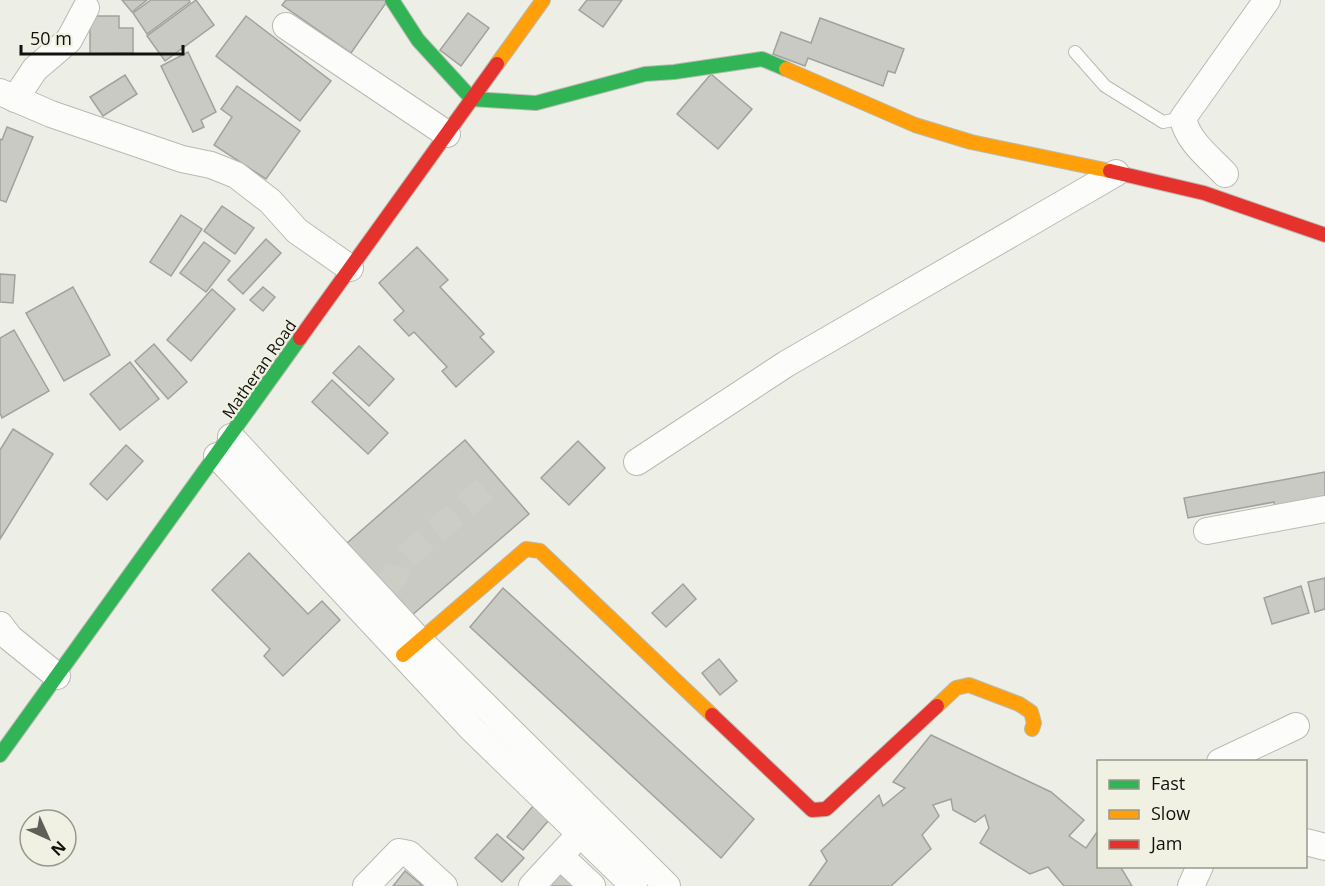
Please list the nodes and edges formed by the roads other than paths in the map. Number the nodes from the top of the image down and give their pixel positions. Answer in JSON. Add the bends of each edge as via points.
{"nodes":[{"id":1,"x":392,"y":0,"type":"edge"},
{"id":2,"x":543,"y":0,"type":"edge"},
{"id":3,"x":1267,"y":0,"type":"edge"},
{"id":4,"x":86,"y":8,"type":"dead end"},
{"id":5,"x":286,"y":26,"type":"dead end"},
{"id":6,"x":1075,"y":52,"type":"dead end"},
{"id":7,"x":8,"y":95,"type":"edge"},
{"id":8,"x":472,"y":99,"type":"junction"},
{"id":9,"x":1183,"y":118,"type":"junction"},
{"id":10,"x":447,"y":134,"type":"junction"},
{"id":11,"x":1116,"y":173,"type":"junction"},
{"id":12,"x":1225,"y":174,"type":"dead end"},
{"id":13,"x":1325,"y":235,"type":"edge"},
{"id":14,"x":350,"y":268,"type":"junction"},
{"id":15,"x":224,"y":446,"type":"junction"},
{"id":16,"x":637,"y":462,"type":"dead end"},
{"id":17,"x":1325,"y":509,"type":"edge"},
{"id":18,"x":1206,"y":531,"type":"dead end"},
{"id":19,"x":0,"y":625,"type":"edge"},
{"id":20,"x":412,"y":648,"type":"junction"},
{"id":21,"x":57,"y":676,"type":"junction"},
{"id":22,"x":1296,"y":726,"type":"dead end"},
{"id":23,"x":1032,"y":729,"type":"dead end"},
{"id":24,"x":0,"y":755,"type":"edge"},
{"id":25,"x":1224,"y":760,"type":"edge"},
{"id":26,"x":580,"y":834,"type":"junction"},
{"id":27,"x":1307,"y":842,"type":"edge"},
{"id":28,"x":1325,"y":847,"type":"edge"},
{"id":29,"x":560,"y":856,"type":"junction"},
{"id":30,"x":1200,"y":868,"type":"edge"},
{"id":31,"x":366,"y":886,"type":"edge"},
{"id":32,"x":444,"y":886,"type":"edge"},
{"id":33,"x":532,"y":886,"type":"edge"},
{"id":34,"x":592,"y":886,"type":"edge"},
{"id":35,"x":634,"y":886,"type":"edge"},
{"id":36,"x":667,"y":886,"type":"edge"},
{"id":37,"x":1191,"y":886,"type":"edge"}],
"edges":[{"from":1,"to":8,"type":"street","via":[[406,23]]},
{"from":2,"to":8,"type":"street","name":"Matheran Road"},
{"from":3,"to":9,"type":"street"},
{"from":4,"to":7,"type":"street","via":[[69,40]]},
{"from":5,"to":10,"type":"street"},
{"from":6,"to":9,"type":"lane","via":[[1105,86],[1163,122]]},
{"from":7,"to":14,"type":"street","via":[[51,114],[236,176],[270,201],[297,231]]},
{"from":8,"to":10,"type":"street","name":"Matheran Road"},
{"from":8,"to":11,"type":"street","via":[[536,104],[645,74],[762,59],[915,125],[971,142]]},
{"from":9,"to":12,"type":"street","via":[[1191,138]]},
{"from":10,"to":14,"type":"street","name":"Matheran Road"},
{"from":11,"to":13,"type":"street","via":[[1204,193]]},
{"from":11,"to":16,"type":"street","via":[[786,364]]},
{"from":14,"to":15,"type":"street","name":"Matheran Road"},
{"from":15,"to":20,"type":"street"},
{"from":15,"to":20,"type":"street","via":[[374,583]]},
{"from":15,"to":21,"type":"street","name":"Matheran Road"},
{"from":17,"to":18,"type":"street"},
{"from":19,"to":21,"type":"street","via":[[10,638]]},
{"from":20,"to":23,"type":"street","via":[[526,549],[540,551],[812,810],[826,808],[957,688],[969,685],[1019,704],[1030,712]]},
{"from":20,"to":26,"type":"street","via":[[471,728]]},
{"from":20,"to":36,"type":"street"},
{"from":21,"to":24,"type":"street","name":"Matheran Road"},
{"from":22,"to":25,"type":"street"},
{"from":26,"to":29,"type":"street"},
{"from":26,"to":35,"type":"street"},
{"from":27,"to":28,"type":"street"},
{"from":29,"to":33,"type":"street"},
{"from":29,"to":34,"type":"street"},
{"from":30,"to":37,"type":"street"},
{"from":31,"to":32,"type":"street","via":[[399,852],[409,854]]}]}
